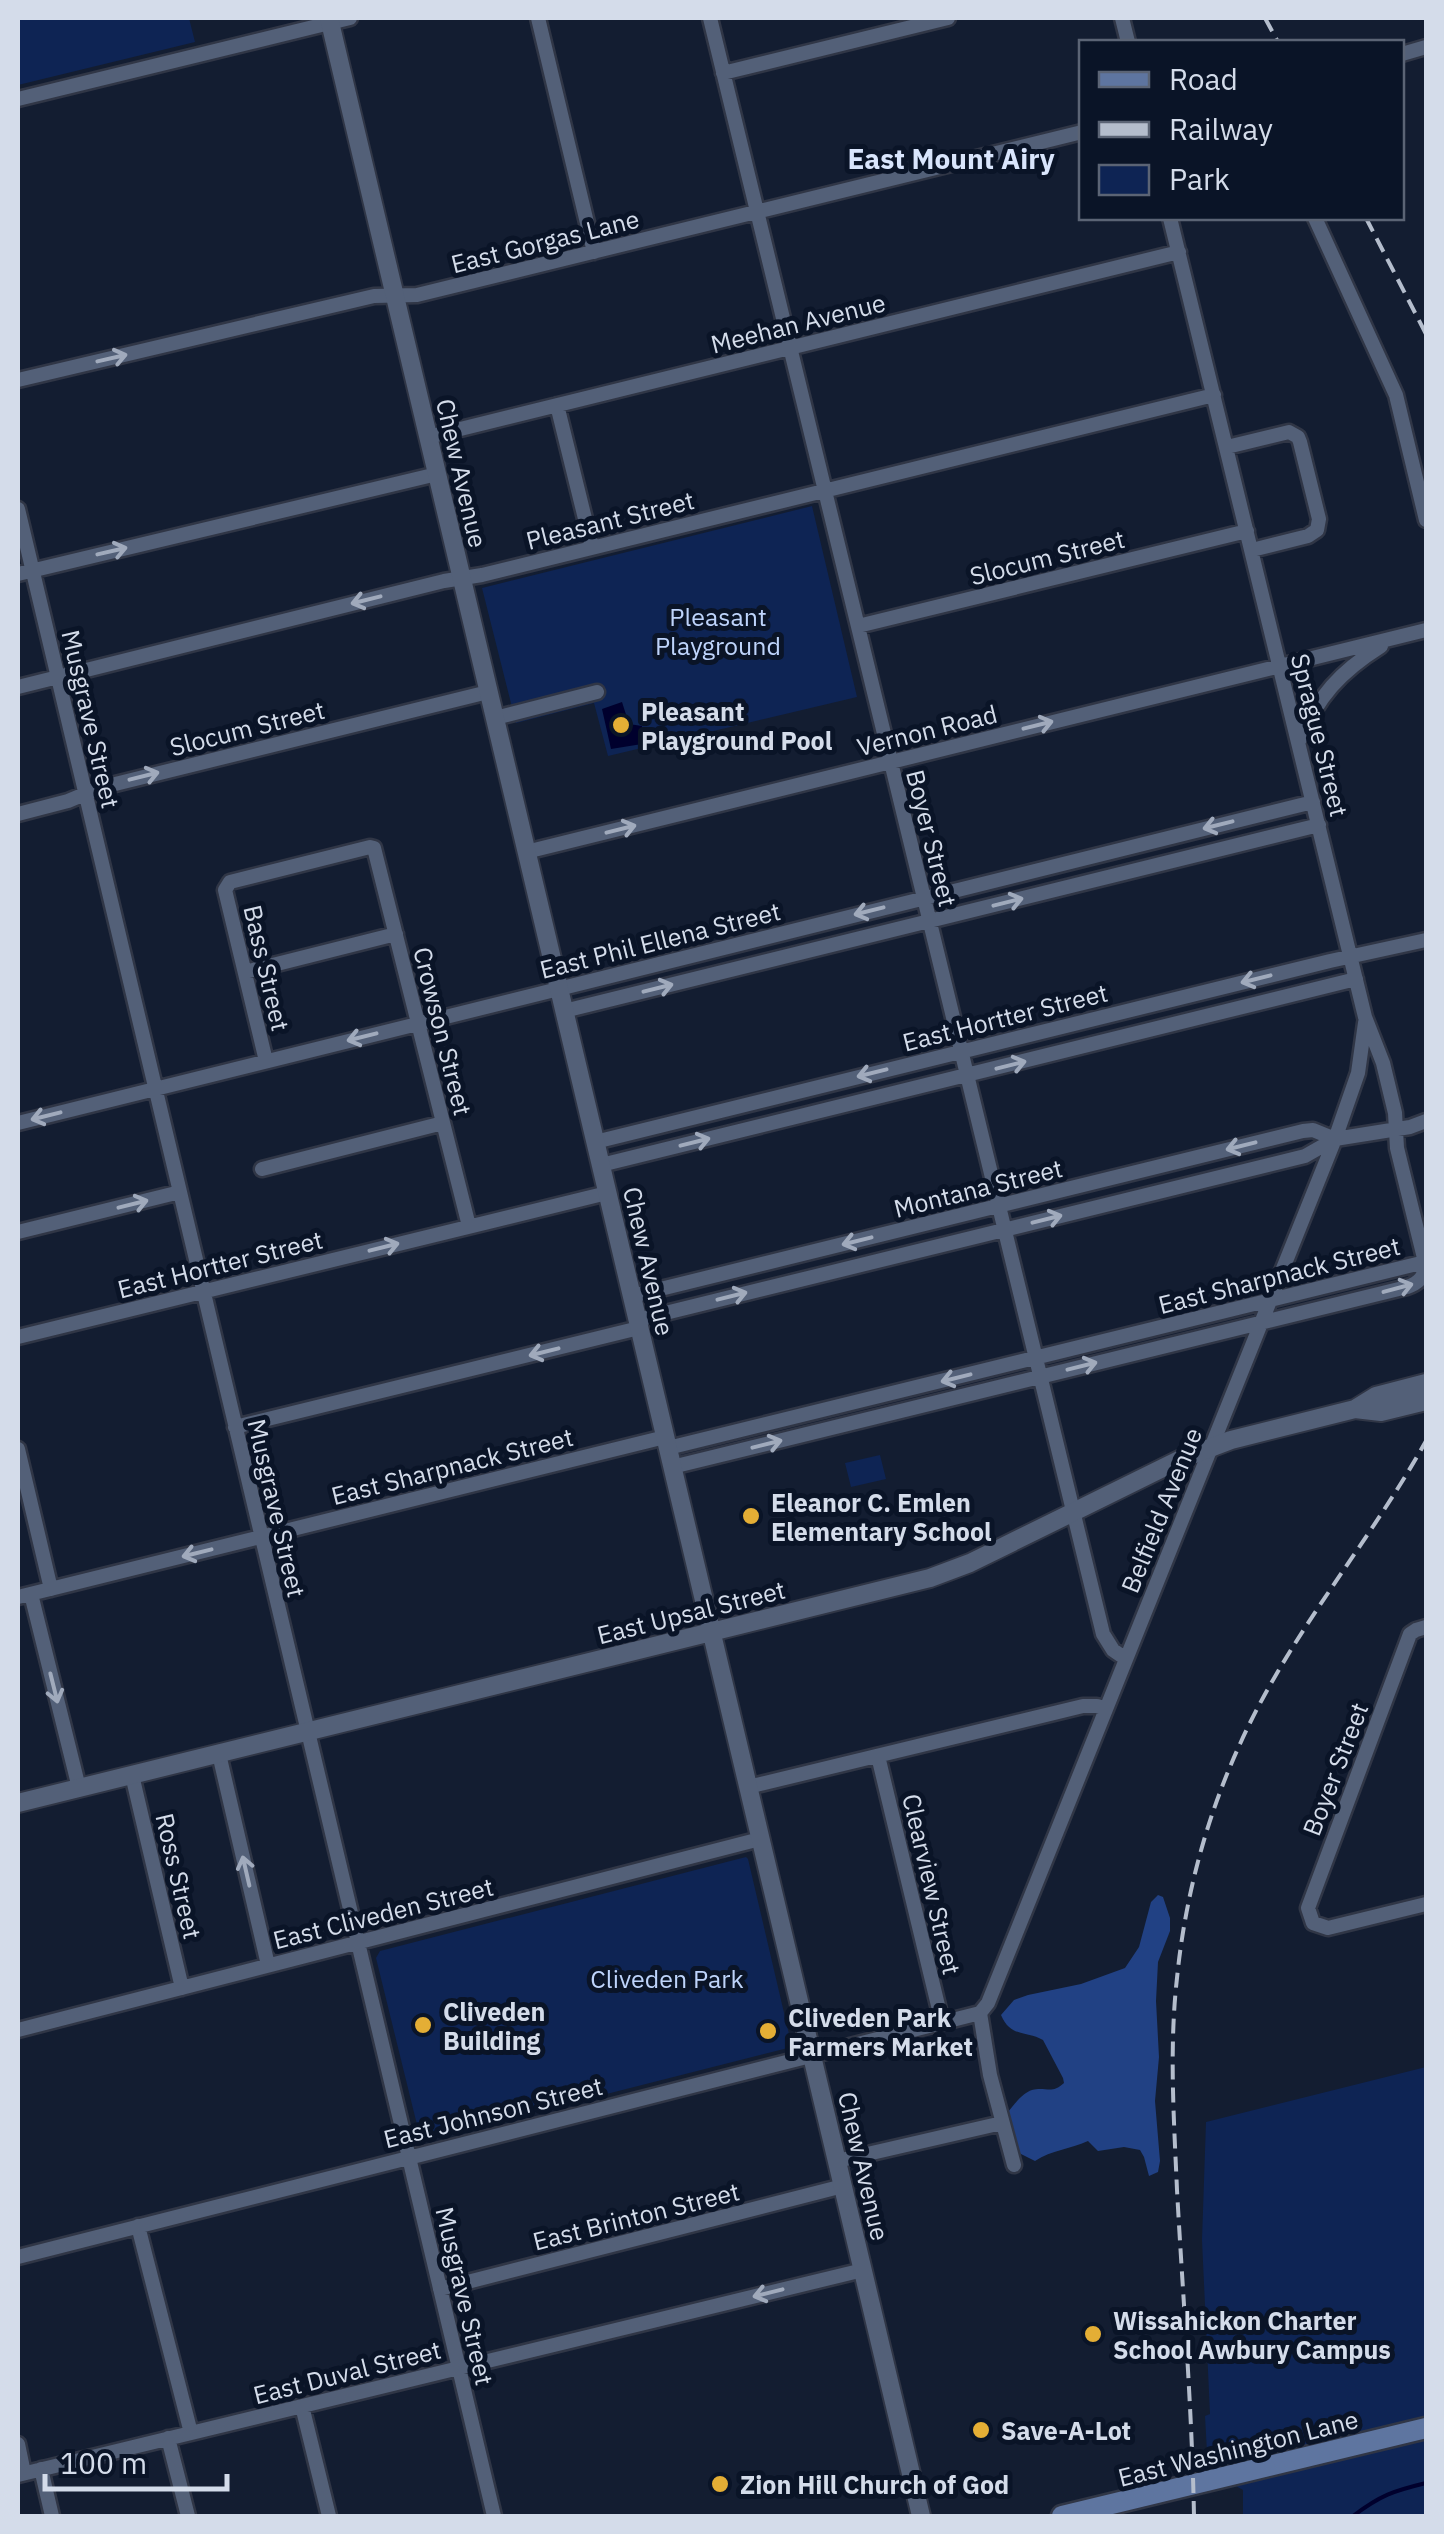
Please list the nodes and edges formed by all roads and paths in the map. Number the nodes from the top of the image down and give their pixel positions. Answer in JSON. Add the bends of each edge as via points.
{"nodes":[{"id":1,"x":350,"y":18,"type":"edge"},
{"id":2,"x":538,"y":18,"type":"edge"},
{"id":3,"x":710,"y":18,"type":"edge"},
{"id":4,"x":948,"y":18,"type":"edge"},
{"id":5,"x":329,"y":20,"type":"edge"},
{"id":6,"x":723,"y":73,"type":"junction"},
{"id":7,"x":18,"y":99,"type":"edge"},
{"id":8,"x":1079,"y":133,"type":"edge"},
{"id":9,"x":756,"y":212,"type":"junction"},
{"id":10,"x":1171,"y":220,"type":"edge"},
{"id":11,"x":1316,"y":220,"type":"edge"},
{"id":12,"x":594,"y":252,"type":"junction"},
{"id":13,"x":1179,"y":252,"type":"junction"},
{"id":14,"x":394,"y":296,"type":"junction"},
{"id":15,"x":790,"y":348,"type":"junction"},
{"id":16,"x":18,"y":380,"type":"edge"},
{"id":17,"x":1214,"y":394,"type":"junction"},
{"id":18,"x":558,"y":406,"type":"junction"},
{"id":19,"x":428,"y":437,"type":"junction"},
{"id":20,"x":1227,"y":447,"type":"junction"},
{"id":21,"x":436,"y":474,"type":"junction"},
{"id":22,"x":824,"y":490,"type":"junction"},
{"id":23,"x":18,"y":509,"type":"edge"},
{"id":24,"x":1426,"y":520,"type":"edge"},
{"id":25,"x":1247,"y":531,"type":"junction"},
{"id":26,"x":592,"y":547,"type":"junction"},
{"id":27,"x":1252,"y":550,"type":"junction"},
{"id":28,"x":25,"y":572,"type":"edge"},
{"id":29,"x":461,"y":578,"type":"junction"},
{"id":30,"x":858,"y":626,"type":"junction"},
{"id":31,"x":1426,"y":630,"type":"edge"},
{"id":32,"x":1391,"y":640,"type":"junction"},
{"id":33,"x":1280,"y":666,"type":"junction"},
{"id":34,"x":58,"y":677,"type":"junction"},
{"id":35,"x":18,"y":686,"type":"edge"},
{"id":36,"x":488,"y":692,"type":"junction"},
{"id":37,"x":598,"y":692,"type":"dead end"},
{"id":38,"x":494,"y":718,"type":"junction"},
{"id":39,"x":1298,"y":742,"type":"junction"},
{"id":40,"x":891,"y":762,"type":"junction"},
{"id":41,"x":85,"y":794,"type":"junction"},
{"id":42,"x":1313,"y":802,"type":"junction"},
{"id":43,"x":18,"y":814,"type":"edge"},
{"id":44,"x":1319,"y":826,"type":"junction"},
{"id":45,"x":374,"y":848,"type":"joint"},
{"id":46,"x":526,"y":852,"type":"junction"},
{"id":47,"x":924,"y":898,"type":"junction"},
{"id":48,"x":929,"y":922,"type":"junction"},
{"id":49,"x":396,"y":934,"type":"junction"},
{"id":50,"x":1426,"y":940,"type":"edge"},
{"id":51,"x":1351,"y":957,"type":"junction"},
{"id":52,"x":245,"y":972,"type":"junction"},
{"id":53,"x":1356,"y":980,"type":"junction"},
{"id":54,"x":558,"y":988,"type":"junction"},
{"id":55,"x":564,"y":1011,"type":"junction"},
{"id":56,"x":1365,"y":1017,"type":"junction"},
{"id":57,"x":418,"y":1022,"type":"junction"},
{"id":58,"x":960,"y":1052,"type":"junction"},
{"id":59,"x":266,"y":1061,"type":"junction"},
{"id":60,"x":966,"y":1076,"type":"junction"},
{"id":61,"x":155,"y":1089,"type":"junction"},
{"id":62,"x":1426,"y":1121,"type":"edge"},
{"id":63,"x":18,"y":1123,"type":"edge"},
{"id":64,"x":443,"y":1123,"type":"junction"},
{"id":65,"x":1396,"y":1129,"type":"junction"},
{"id":66,"x":1334,"y":1139,"type":"junction"},
{"id":67,"x":595,"y":1142,"type":"junction"},
{"id":68,"x":600,"y":1165,"type":"junction"},
{"id":69,"x":262,"y":1169,"type":"dead end"},
{"id":70,"x":180,"y":1192,"type":"junction"},
{"id":71,"x":607,"y":1193,"type":"junction"},
{"id":72,"x":998,"y":1206,"type":"junction"},
{"id":73,"x":469,"y":1226,"type":"junction"},
{"id":74,"x":1004,"y":1229,"type":"junction"},
{"id":75,"x":18,"y":1232,"type":"edge"},
{"id":76,"x":1424,"y":1262,"type":"edge"},
{"id":77,"x":203,"y":1291,"type":"junction"},
{"id":78,"x":632,"y":1296,"type":"junction"},
{"id":79,"x":1270,"y":1301,"type":"junction"},
{"id":80,"x":1261,"y":1322,"type":"junction"},
{"id":81,"x":638,"y":1324,"type":"junction"},
{"id":82,"x":18,"y":1337,"type":"edge"},
{"id":83,"x":1036,"y":1358,"type":"junction"},
{"id":84,"x":1040,"y":1377,"type":"junction"},
{"id":85,"x":1426,"y":1383,"type":"edge"},
{"id":86,"x":1426,"y":1400,"type":"edge"},
{"id":87,"x":1356,"y":1409,"type":"junction"},
{"id":88,"x":235,"y":1427,"type":"junction"},
{"id":89,"x":1210,"y":1448,"type":"junction"},
{"id":90,"x":18,"y":1449,"type":"edge"},
{"id":91,"x":668,"y":1451,"type":"junction"},
{"id":92,"x":1074,"y":1512,"type":"junction"},
{"id":93,"x":261,"y":1537,"type":"junction"},
{"id":94,"x":51,"y":1589,"type":"junction"},
{"id":95,"x":24,"y":1595,"type":"edge"},
{"id":96,"x":1420,"y":1629,"type":"edge"},
{"id":97,"x":712,"y":1633,"type":"junction"},
{"id":98,"x":1126,"y":1659,"type":"junction"},
{"id":99,"x":1106,"y":1709,"type":"junction"},
{"id":100,"x":308,"y":1732,"type":"junction"},
{"id":101,"x":219,"y":1754,"type":"junction"},
{"id":102,"x":878,"y":1756,"type":"junction"},
{"id":103,"x":132,"y":1775,"type":"junction"},
{"id":104,"x":748,"y":1787,"type":"junction"},
{"id":105,"x":79,"y":1788,"type":"junction"},
{"id":106,"x":18,"y":1804,"type":"edge"},
{"id":107,"x":760,"y":1839,"type":"junction"},
{"id":108,"x":1426,"y":1904,"type":"edge"},
{"id":109,"x":358,"y":1942,"type":"junction"},
{"id":110,"x":268,"y":1966,"type":"junction"},
{"id":111,"x":182,"y":1988,"type":"junction"},
{"id":112,"x":980,"y":2013,"type":"junction"},
{"id":113,"x":942,"y":2022,"type":"junction"},
{"id":114,"x":18,"y":2030,"type":"edge"},
{"id":115,"x":811,"y":2054,"type":"junction"},
{"id":116,"x":1002,"y":2122,"type":"junction"},
{"id":117,"x":408,"y":2157,"type":"junction"},
{"id":118,"x":837,"y":2161,"type":"junction"},
{"id":119,"x":1014,"y":2165,"type":"dead end"},
{"id":120,"x":843,"y":2186,"type":"junction"},
{"id":121,"x":138,"y":2226,"type":"junction"},
{"id":122,"x":18,"y":2257,"type":"edge"},
{"id":123,"x":863,"y":2270,"type":"junction"},
{"id":124,"x":440,"y":2289,"type":"junction"},
{"id":125,"x":459,"y":2368,"type":"junction"},
{"id":126,"x":302,"y":2406,"type":"junction"},
{"id":127,"x":1426,"y":2428,"type":"edge"},
{"id":128,"x":191,"y":2433,"type":"junction"},
{"id":129,"x":168,"y":2438,"type":"junction"},
{"id":130,"x":18,"y":2444,"type":"edge"},
{"id":131,"x":41,"y":2470,"type":"junction"},
{"id":132,"x":21,"y":2474,"type":"edge"},
{"id":133,"x":52,"y":2516,"type":"edge"},
{"id":134,"x":188,"y":2516,"type":"edge"},
{"id":135,"x":329,"y":2516,"type":"edge"},
{"id":136,"x":494,"y":2516,"type":"edge"},
{"id":137,"x":921,"y":2516,"type":"edge"},
{"id":138,"x":1062,"y":2516,"type":"edge"}],
"edges":[{"from":1,"to":5,"type":"street"},
{"from":2,"to":12,"type":"street"},
{"from":3,"to":6,"type":"street","name":"Boyer Street"},
{"from":4,"to":6,"type":"street"},
{"from":5,"to":7,"type":"street"},
{"from":5,"to":14,"type":"street","name":"Chew Avenue"},
{"from":6,"to":9,"type":"street","name":"Boyer Street"},
{"from":8,"to":9,"type":"street","name":"East Gorgas Lane"},
{"from":9,"to":12,"type":"street","name":"East Gorgas Lane"},
{"from":9,"to":15,"type":"street","name":"Boyer Street"},
{"from":10,"to":13,"type":"street","name":"Sprague Street"},
{"from":11,"to":24,"type":"street","via":[[1396,396]]},
{"from":12,"to":14,"type":"street","name":"East Gorgas Lane"},
{"from":13,"to":15,"type":"street","name":"Meehan Avenue"},
{"from":13,"to":17,"type":"street","name":"Sprague Street"},
{"from":16,"to":14,"type":"street","name":"East Gorgas Lane","one_way":true},
{"from":14,"to":19,"type":"street","name":"Chew Avenue"},
{"from":15,"to":18,"type":"street","name":"Meehan Avenue"},
{"from":15,"to":22,"type":"street","name":"Boyer Street"},
{"from":17,"to":20,"type":"street","name":"Sprague Street"},
{"from":17,"to":22,"type":"street","name":"Pleasant Street"},
{"from":18,"to":19,"type":"street","name":"Meehan Avenue"},
{"from":18,"to":26,"type":"street"},
{"from":19,"to":21,"type":"street","name":"Chew Avenue"},
{"from":20,"to":25,"type":"street","name":"Sprague Street"},
{"from":20,"to":27,"type":"street","via":[[1284,433],[1300,442],[1317,530]]},
{"from":28,"to":21,"type":"street","one_way":true},
{"from":21,"to":29,"type":"street","name":"Chew Avenue"},
{"from":22,"to":26,"type":"street","name":"Pleasant Street"},
{"from":22,"to":30,"type":"street","name":"Boyer Street"},
{"from":23,"to":28,"type":"street","name":"Musgrave Street"},
{"from":25,"to":27,"type":"street","name":"Sprague Street"},
{"from":25,"to":30,"type":"street","name":"Slocum Street"},
{"from":26,"to":29,"type":"street","name":"Pleasant Street"},
{"from":27,"to":33,"type":"street","name":"Sprague Street"},
{"from":28,"to":34,"type":"street","name":"Musgrave Street"},
{"from":29,"to":34,"type":"street","name":"Pleasant Street","one_way":true},
{"from":29,"to":36,"type":"street","name":"Chew Avenue"},
{"from":30,"to":40,"type":"street","name":"Boyer Street"},
{"from":31,"to":32,"type":"street","name":"Vernon Road"},
{"from":32,"to":33,"type":"street","name":"Vernon Road"},
{"from":32,"to":39,"type":"street","via":[[1325,692]]},
{"from":33,"to":39,"type":"street","name":"Sprague Street"},
{"from":40,"to":33,"type":"street","name":"Vernon Road","one_way":true},
{"from":34,"to":35,"type":"street","name":"Pleasant Street"},
{"from":34,"to":41,"type":"street","name":"Musgrave Street"},
{"from":36,"to":38,"type":"street","name":"Chew Avenue"},
{"from":41,"to":36,"type":"street","name":"Slocum Street","one_way":true},
{"from":37,"to":38,"type":"street"},
{"from":38,"to":46,"type":"street","name":"Chew Avenue"},
{"from":39,"to":42,"type":"street","name":"Sprague Street"},
{"from":46,"to":40,"type":"street","name":"Vernon Road","one_way":true},
{"from":40,"to":47,"type":"street","name":"Boyer Street"},
{"from":41,"to":43,"type":"street","name":"Slocum Street"},
{"from":41,"to":61,"type":"street","name":"Musgrave Street"},
{"from":42,"to":44,"type":"street","name":"Sprague Street"},
{"from":42,"to":47,"type":"street","name":"East Phil Ellena Street","one_way":true},
{"from":48,"to":44,"type":"street","name":"East Phil Ellena Street","one_way":true},
{"from":44,"to":51,"type":"street","name":"Sprague Street"},
{"from":45,"to":49,"type":"street","name":"Crowson Street"},
{"from":45,"to":52,"type":"street","name":"Bass Street","via":[[226,885]]},
{"from":46,"to":54,"type":"street","name":"Chew Avenue"},
{"from":47,"to":48,"type":"street","name":"Boyer Street"},
{"from":47,"to":54,"type":"street","name":"East Phil Ellena Street","one_way":true},
{"from":55,"to":48,"type":"street","name":"East Phil Ellena Street","one_way":true},
{"from":48,"to":58,"type":"street","name":"Boyer Street"},
{"from":49,"to":52,"type":"street"},
{"from":49,"to":57,"type":"street","name":"Crowson Street"},
{"from":50,"to":51,"type":"street","name":"East Hortter Street"},
{"from":51,"to":53,"type":"street","name":"Sprague Street"},
{"from":51,"to":58,"type":"street","name":"East Hortter Street","one_way":true},
{"from":52,"to":59,"type":"street","name":"Bass Street"},
{"from":53,"to":56,"type":"street","name":"Sprague Street"},
{"from":60,"to":53,"type":"street","name":"East Hortter Street","one_way":true},
{"from":54,"to":55,"type":"street","name":"Chew Avenue"},
{"from":54,"to":57,"type":"street","name":"East Phil Ellena Street"},
{"from":55,"to":67,"type":"street","name":"Chew Avenue"},
{"from":56,"to":65,"type":"street","name":"Sprague Street","via":[[1383,1063]]},
{"from":56,"to":66,"type":"street","name":"Belfield Avenue","via":[[1358,1074]]},
{"from":57,"to":59,"type":"street","name":"East Phil Ellena Street","one_way":true},
{"from":57,"to":64,"type":"street","name":"Crowson Street"},
{"from":58,"to":60,"type":"street","name":"Boyer Street"},
{"from":58,"to":67,"type":"street","name":"East Hortter Street","one_way":true},
{"from":59,"to":61,"type":"street","name":"East Phil Ellena Street"},
{"from":68,"to":60,"type":"street","name":"East Hortter Street","one_way":true},
{"from":60,"to":72,"type":"street","name":"Boyer Street"},
{"from":61,"to":63,"type":"street","name":"East Phil Ellena Street","one_way":true},
{"from":61,"to":70,"type":"street","name":"Musgrave Street"},
{"from":62,"to":65,"type":"street","name":"Montana Street"},
{"from":64,"to":69,"type":"street"},
{"from":64,"to":73,"type":"street","name":"Crowson Street"},
{"from":65,"to":66,"type":"street","name":"Montana Street"},
{"from":65,"to":76,"type":"street","name":"Sprague Street"},
{"from":66,"to":72,"type":"street","name":"Montana Street","one_way":true,"via":[[1303,1131]]},
{"from":74,"to":66,"type":"street","name":"Montana Street","one_way":true,"via":[[1305,1156]]},
{"from":66,"to":79,"type":"street","name":"Belfield Avenue"},
{"from":67,"to":68,"type":"street","name":"Chew Avenue"},
{"from":68,"to":71,"type":"street","name":"Chew Avenue"},
{"from":75,"to":70,"type":"street","one_way":true},
{"from":70,"to":77,"type":"street","name":"Musgrave Street"},
{"from":71,"to":73,"type":"street","name":"East Hortter Street"},
{"from":71,"to":78,"type":"street","name":"Chew Avenue"},
{"from":72,"to":74,"type":"street","name":"Boyer Street"},
{"from":72,"to":78,"type":"street","name":"Montana Street","one_way":true},
{"from":77,"to":73,"type":"street","name":"East Hortter Street","one_way":true},
{"from":81,"to":74,"type":"street","name":"Montana Street","one_way":true},
{"from":74,"to":83,"type":"street","name":"Boyer Street"},
{"from":76,"to":79,"type":"street","name":"East Sharpnack Street"},
{"from":80,"to":76,"type":"street","name":"East Sharpnack Street","one_way":true,"via":[[1412,1285],[1424,1274]]},
{"from":77,"to":82,"type":"street","name":"East Hortter Street"},
{"from":77,"to":88,"type":"street","name":"Musgrave Street"},
{"from":78,"to":81,"type":"street","name":"Chew Avenue"},
{"from":79,"to":80,"type":"street","name":"Belfield Avenue"},
{"from":79,"to":83,"type":"street","name":"East Sharpnack Street"},
{"from":84,"to":80,"type":"street","name":"East Sharpnack Street","one_way":true},
{"from":80,"to":89,"type":"street","name":"Belfield Avenue"},
{"from":81,"to":88,"type":"street","name":"Montana Street","one_way":true},
{"from":81,"to":91,"type":"street","name":"Chew Avenue"},
{"from":83,"to":84,"type":"street","name":"Boyer Street"},
{"from":83,"to":91,"type":"street","name":"East Sharpnack Street","one_way":true},
{"from":91,"to":84,"type":"street","name":"East Sharpnack Street","one_way":true},
{"from":84,"to":92,"type":"street","name":"Boyer Street"},
{"from":85,"to":87,"type":"street","name":"East Upsal Street","via":[[1376,1396]]},
{"from":86,"to":87,"type":"street","name":"East Upsal Street","via":[[1380,1412]]},
{"from":87,"to":89,"type":"street","name":"East Upsal Street"},
{"from":88,"to":93,"type":"street","name":"Musgrave Street"},
{"from":89,"to":92,"type":"street","name":"East Upsal Street"},
{"from":89,"to":98,"type":"street","name":"Belfield Avenue"},
{"from":90,"to":94,"type":"street"},
{"from":91,"to":93,"type":"street","name":"East Sharpnack Street"},
{"from":91,"to":97,"type":"street","name":"Chew Avenue"},
{"from":92,"to":97,"type":"street","name":"East Upsal Street","via":[[942,1574]]},
{"from":92,"to":98,"type":"street","name":"Boyer Street","via":[[1103,1634]]},
{"from":93,"to":94,"type":"street","name":"East Sharpnack Street","one_way":true},
{"from":93,"to":100,"type":"street","name":"Musgrave Street"},
{"from":94,"to":95,"type":"street","name":"East Sharpnack Street"},
{"from":95,"to":105,"type":"street","one_way":true},
{"from":96,"to":108,"type":"street","name":"Boyer Street","via":[[1308,1913],[1323,1928]]},
{"from":97,"to":100,"type":"street","name":"East Upsal Street"},
{"from":97,"to":104,"type":"street","name":"Chew Avenue"},
{"from":98,"to":99,"type":"street","name":"Belfield Avenue"},
{"from":99,"to":102,"type":"street","via":[[1083,1706]]},
{"from":99,"to":112,"type":"street","name":"Belfield Avenue"},
{"from":100,"to":101,"type":"street","name":"East Upsal Street"},
{"from":100,"to":109,"type":"street","name":"Musgrave Street"},
{"from":101,"to":103,"type":"street","name":"East Upsal Street"},
{"from":110,"to":101,"type":"street","one_way":true},
{"from":102,"to":104,"type":"street"},
{"from":102,"to":113,"type":"street","name":"Clearview Street"},
{"from":103,"to":105,"type":"street","name":"East Upsal Street"},
{"from":103,"to":111,"type":"street","name":"Ross Street"},
{"from":104,"to":107,"type":"street","name":"Chew Avenue"},
{"from":105,"to":106,"type":"street","name":"East Upsal Street"},
{"from":107,"to":109,"type":"street","name":"East Cliveden Street"},
{"from":107,"to":115,"type":"street","name":"Chew Avenue"},
{"from":109,"to":110,"type":"street","name":"East Cliveden Street"},
{"from":109,"to":117,"type":"street","name":"Musgrave Street"},
{"from":110,"to":111,"type":"street","name":"East Cliveden Street"},
{"from":111,"to":114,"type":"street","name":"East Cliveden Street"},
{"from":112,"to":113,"type":"street","name":"East Johnson Street"},
{"from":112,"to":116,"type":"street"},
{"from":113,"to":115,"type":"street","name":"East Johnson Street"},
{"from":115,"to":117,"type":"street","name":"East Johnson Street"},
{"from":115,"to":118,"type":"street","name":"Chew Avenue"},
{"from":116,"to":118,"type":"street"},
{"from":116,"to":119,"type":"street"},
{"from":117,"to":121,"type":"street","name":"East Johnson Street"},
{"from":117,"to":124,"type":"street","name":"Musgrave Street"},
{"from":118,"to":120,"type":"street","name":"Chew Avenue"},
{"from":120,"to":123,"type":"street","name":"Chew Avenue"},
{"from":120,"to":124,"type":"street","name":"East Brinton Street"},
{"from":121,"to":122,"type":"street","name":"East Johnson Street"},
{"from":121,"to":128,"type":"street"},
{"from":123,"to":125,"type":"street","name":"East Duval Street","one_way":true},
{"from":123,"to":137,"type":"street","name":"Chew Avenue"},
{"from":124,"to":125,"type":"street","name":"Musgrave Street"},
{"from":125,"to":126,"type":"street","name":"East Duval Street"},
{"from":125,"to":136,"type":"street","name":"Musgrave Street"},
{"from":126,"to":128,"type":"street","name":"East Duval Street"},
{"from":126,"to":135,"type":"street"},
{"from":127,"to":138,"type":"main road","name":"East Washington Lane"},
{"from":128,"to":129,"type":"street","name":"East Duval Street"},
{"from":129,"to":131,"type":"street","name":"East Duval Street"},
{"from":129,"to":134,"type":"street"},
{"from":130,"to":132,"type":"street"},
{"from":131,"to":132,"type":"street","name":"East Duval Street"},
{"from":131,"to":133,"type":"street"}]}
